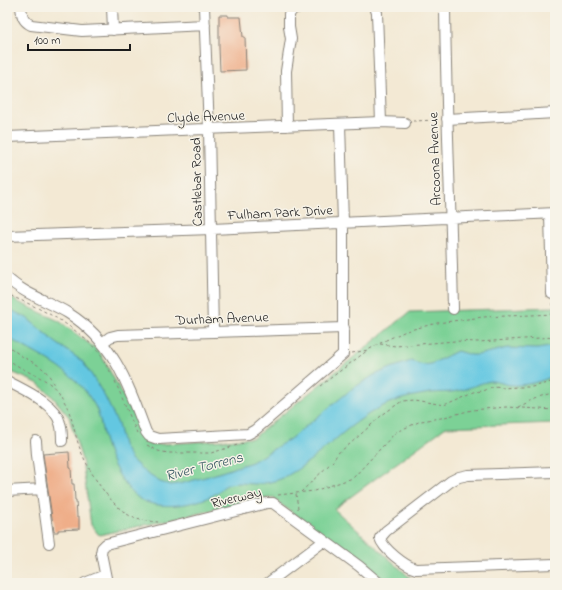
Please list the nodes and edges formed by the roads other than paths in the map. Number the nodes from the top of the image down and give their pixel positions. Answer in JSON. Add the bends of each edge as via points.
{"nodes":[{"id":1,"x":21,"y":7,"type":"edge"},
{"id":2,"x":112,"y":7,"type":"edge"},
{"id":3,"x":204,"y":7,"type":"edge"},
{"id":4,"x":300,"y":7,"type":"edge"},
{"id":5,"x":376,"y":7,"type":"edge"},
{"id":6,"x":445,"y":7,"type":"edge"},
{"id":7,"x":205,"y":25,"type":"junction"},
{"id":8,"x":113,"y":30,"type":"junction"},
{"id":9,"x":555,"y":113,"type":"edge"},
{"id":10,"x":446,"y":119,"type":"junction"},
{"id":11,"x":381,"y":122,"type":"junction"},
{"id":12,"x":404,"y":123,"type":"road end"},
{"id":13,"x":340,"y":124,"type":"junction"},
{"id":14,"x":287,"y":126,"type":"junction"},
{"id":15,"x":209,"y":130,"type":"junction"},
{"id":16,"x":7,"y":137,"type":"edge"},
{"id":17,"x":552,"y":214,"type":"edge"},
{"id":18,"x":451,"y":218,"type":"junction"},
{"id":19,"x":343,"y":223,"type":"junction"},
{"id":20,"x":212,"y":229,"type":"junction"},
{"id":21,"x":7,"y":236,"type":"edge"},
{"id":22,"x":7,"y":278,"type":"edge"},
{"id":23,"x":552,"y":294,"type":"road end"},
{"id":24,"x":453,"y":309,"type":"dead end"},
{"id":25,"x":344,"y":328,"type":"junction"},
{"id":26,"x":213,"y":332,"type":"junction"},
{"id":27,"x":102,"y":343,"type":"junction"},
{"id":28,"x":7,"y":381,"type":"edge"},
{"id":29,"x":36,"y":441,"type":"dead end"},
{"id":30,"x":62,"y":441,"type":"dead end"},
{"id":31,"x":555,"y":472,"type":"edge"},
{"id":32,"x":42,"y":489,"type":"junction"},
{"id":33,"x":7,"y":491,"type":"edge"},
{"id":34,"x":324,"y":541,"type":"junction"},
{"id":35,"x":49,"y":543,"type":"dead end"},
{"id":36,"x":555,"y":564,"type":"edge"},
{"id":37,"x":106,"y":579,"type":"edge"},
{"id":38,"x":85,"y":583,"type":"edge"},
{"id":39,"x":268,"y":583,"type":"edge"},
{"id":40,"x":379,"y":583,"type":"edge"}],
"edges":[{"from":1,"to":8,"type":"street","via":[[25,22],[31,25],[82,31]]},
{"from":2,"to":8,"type":"street"},
{"from":3,"to":7,"type":"street","name":"Castlebar Road"},
{"from":4,"to":14,"type":"street","via":[[294,8],[289,14],[291,39],[286,71]]},
{"from":5,"to":11,"type":"street"},
{"from":6,"to":10,"type":"street","name":"Arcoona Avenue"},
{"from":7,"to":8,"type":"street"},
{"from":7,"to":15,"type":"street","name":"Castlebar Road"},
{"from":9,"to":10,"type":"street"},
{"from":10,"to":18,"type":"street","name":"Arcoona Avenue"},
{"from":11,"to":12,"type":"street","name":"Clyde Avenue"},
{"from":11,"to":13,"type":"street","name":"Clyde Avenue"},
{"from":13,"to":14,"type":"street","name":"Clyde Avenue"},
{"from":13,"to":19,"type":"street"},
{"from":14,"to":15,"type":"street","name":"Clyde Avenue"},
{"from":15,"to":16,"type":"street","name":"Clyde Avenue"},
{"from":15,"to":20,"type":"street","name":"Castlebar Road"},
{"from":17,"to":18,"type":"street","name":"Fulham Park Drive"},
{"from":17,"to":23,"type":"street"},
{"from":18,"to":19,"type":"street","name":"Fulham Park Drive"},
{"from":18,"to":24,"type":"street","name":"Arcoona Avenue"},
{"from":19,"to":20,"type":"street","name":"Fulham Park Drive"},
{"from":19,"to":25,"type":"street"},
{"from":20,"to":21,"type":"street","name":"Fulham Park Drive"},
{"from":20,"to":26,"type":"street","name":"Castlebar Road"},
{"from":22,"to":27,"type":"street","via":[[21,289],[68,313],[87,327]]},
{"from":25,"to":26,"type":"street","name":"Durham Avenue"},
{"from":25,"to":27,"type":"street","via":[[343,354],[248,434],[158,439],[149,436],[126,379]]},
{"from":26,"to":27,"type":"street","name":"Durham Avenue","via":[[118,335]]},
{"from":28,"to":30,"type":"street","via":[[50,408],[60,422]]},
{"from":29,"to":32,"type":"street"},
{"from":31,"to":36,"type":"street","via":[[459,477],[380,538],[384,547],[416,570]]},
{"from":32,"to":33,"type":"street"},
{"from":32,"to":35,"type":"street"},
{"from":34,"to":37,"type":"street","name":"Riverway","via":[[273,503],[267,503],[106,544],[102,548],[101,558]]},
{"from":34,"to":39,"type":"street"},
{"from":34,"to":40,"type":"street","name":"Riverway"},
{"from":37,"to":38,"type":"street"}]}
